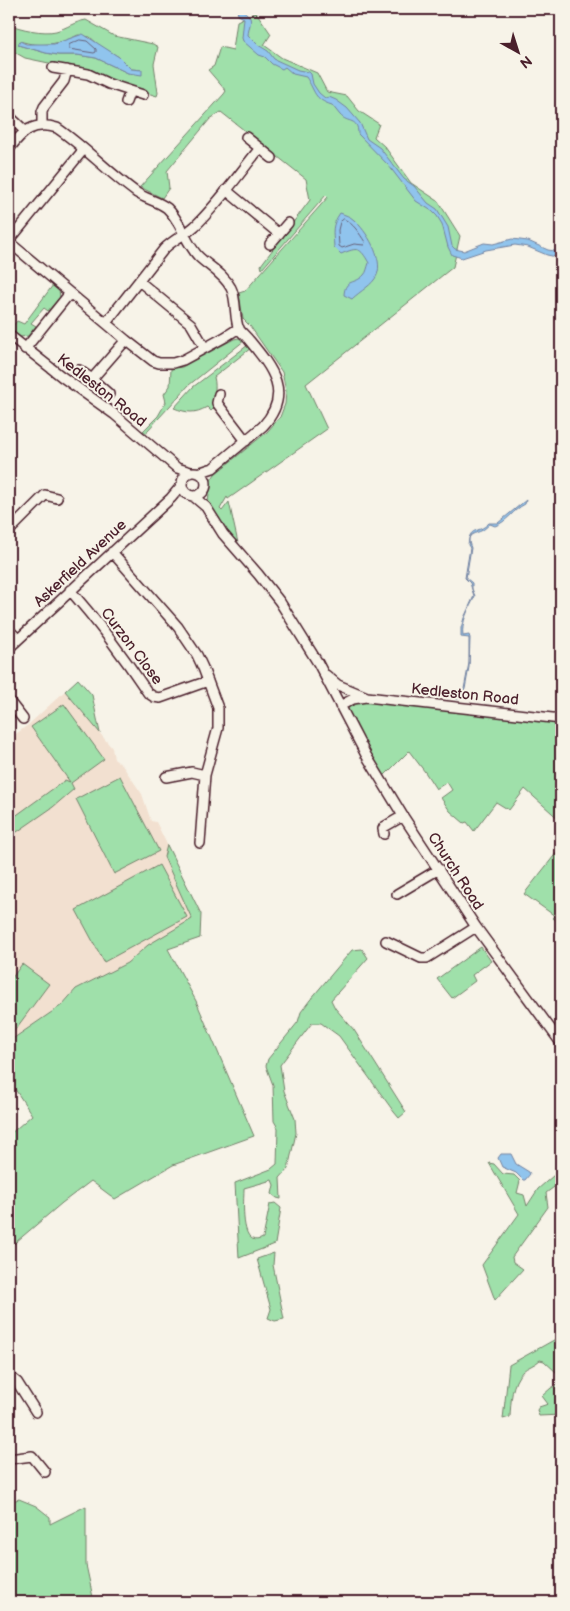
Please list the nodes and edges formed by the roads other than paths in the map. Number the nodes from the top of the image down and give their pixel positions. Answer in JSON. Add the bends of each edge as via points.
{"nodes":[{"id":1,"x":53,"y":68,"type":"dead end"},
{"id":2,"x":66,"y":70,"type":"junction"},
{"id":3,"x":130,"y":91,"type":"junction"},
{"id":4,"x":143,"y":95,"type":"dead end"},
{"id":5,"x":126,"y":102,"type":"dead end"},
{"id":6,"x":9,"y":116,"type":"edge"},
{"id":7,"x":42,"y":125,"type":"junction"},
{"id":8,"x":25,"y":131,"type":"junction"},
{"id":9,"x":246,"y":137,"type":"dead end"},
{"id":10,"x":260,"y":148,"type":"junction"},
{"id":11,"x":9,"y":149,"type":"edge"},
{"id":12,"x":84,"y":149,"type":"junction"},
{"id":13,"x":272,"y":158,"type":"dead end"},
{"id":14,"x":226,"y":190,"type":"junction"},
{"id":15,"x":288,"y":223,"type":"dead end"},
{"id":16,"x":279,"y":234,"type":"junction"},
{"id":17,"x":184,"y":235,"type":"junction"},
{"id":18,"x":9,"y":242,"type":"edge"},
{"id":19,"x":270,"y":244,"type":"dead end"},
{"id":20,"x":139,"y":281,"type":"junction"},
{"id":21,"x":70,"y":293,"type":"junction"},
{"id":22,"x":106,"y":322,"type":"junction"},
{"id":23,"x":239,"y":328,"type":"junction"},
{"id":24,"x":9,"y":335,"type":"edge"},
{"id":25,"x":126,"y":340,"type":"junction"},
{"id":26,"x":205,"y":348,"type":"junction"},
{"id":27,"x":25,"y":349,"type":"junction"},
{"id":28,"x":79,"y":370,"type":"dead end"},
{"id":29,"x":92,"y":379,"type":"junction"},
{"id":30,"x":109,"y":394,"type":"dead end"},
{"id":31,"x":219,"y":394,"type":"dead end"},
{"id":32,"x":246,"y":441,"type":"junction"},
{"id":33,"x":177,"y":468,"type":"junction"},
{"id":34,"x":213,"y":468,"type":"junction"},
{"id":35,"x":195,"y":472,"type":"junction"},
{"id":36,"x":182,"y":483,"type":"junction"},
{"id":37,"x":205,"y":487,"type":"junction"},
{"id":38,"x":191,"y":495,"type":"junction"},
{"id":39,"x":57,"y":498,"type":"dead end"},
{"id":40,"x":171,"y":498,"type":"junction"},
{"id":41,"x":206,"y":507,"type":"junction"},
{"id":42,"x":9,"y":531,"type":"edge"},
{"id":43,"x":112,"y":552,"type":"junction"},
{"id":44,"x":70,"y":590,"type":"junction"},
{"id":45,"x":9,"y":630,"type":"edge"},
{"id":46,"x":18,"y":640,"type":"junction"},
{"id":47,"x":9,"y":648,"type":"edge"},
{"id":48,"x":323,"y":671,"type":"junction"},
{"id":49,"x":208,"y":681,"type":"junction"},
{"id":50,"x":353,"y":692,"type":"junction"},
{"id":51,"x":366,"y":697,"type":"junction"},
{"id":52,"x":9,"y":702,"type":"edge"},
{"id":53,"x":339,"y":703,"type":"junction"},
{"id":54,"x":19,"y":717,"type":"dead end"},
{"id":55,"x":561,"y":719,"type":"edge"},
{"id":56,"x":204,"y":775,"type":"junction"},
{"id":57,"x":166,"y":777,"type":"dead end"},
{"id":58,"x":403,"y":816,"type":"junction"},
{"id":59,"x":384,"y":834,"type":"dead end"},
{"id":60,"x":200,"y":843,"type":"dead end"},
{"id":61,"x":439,"y":869,"type":"junction"},
{"id":62,"x":397,"y":894,"type":"dead end"},
{"id":63,"x":476,"y":927,"type":"junction"},
{"id":64,"x":386,"y":941,"type":"dead end"},
{"id":65,"x":561,"y":1043,"type":"edge"},
{"id":66,"x":9,"y":1376,"type":"edge"},
{"id":67,"x":36,"y":1412,"type":"dead end"},
{"id":68,"x":9,"y":1459,"type":"edge"},
{"id":69,"x":44,"y":1472,"type":"dead end"}],
"edges":[{"from":1,"to":2,"type":"street"},
{"from":2,"to":3,"type":"street","via":[[88,74]]},
{"from":2,"to":7,"type":"street","via":[[62,85],[44,107]]},
{"from":3,"to":4,"type":"street"},
{"from":3,"to":5,"type":"street"},
{"from":6,"to":8,"type":"street"},
{"from":7,"to":8,"type":"street"},
{"from":7,"to":12,"type":"street","via":[[57,128]]},
{"from":8,"to":11,"type":"street"},
{"from":9,"to":10,"type":"street"},
{"from":10,"to":13,"type":"street"},
{"from":10,"to":14,"type":"street"},
{"from":12,"to":17,"type":"street","via":[[137,193],[167,208]]},
{"from":12,"to":18,"type":"street"},
{"from":14,"to":16,"type":"street"},
{"from":14,"to":17,"type":"street"},
{"from":15,"to":16,"type":"street"},
{"from":16,"to":19,"type":"street"},
{"from":17,"to":20,"type":"street","via":[[172,241]]},
{"from":17,"to":23,"type":"street","via":[[198,256],[232,289]]},
{"from":18,"to":21,"type":"street"},
{"from":20,"to":22,"type":"street"},
{"from":20,"to":26,"type":"street","via":[[191,324]]},
{"from":21,"to":22,"type":"street"},
{"from":21,"to":27,"type":"street"},
{"from":22,"to":25,"type":"street"},
{"from":23,"to":26,"type":"street"},
{"from":23,"to":32,"type":"street","via":[[271,367],[279,391],[270,418]]},
{"from":24,"to":27,"type":"street","name":"Kedleston Road"},
{"from":25,"to":26,"type":"street","via":[[153,360],[166,364],[183,360]]},
{"from":25,"to":29,"type":"street"},
{"from":27,"to":33,"type":"street","name":"Kedleston Road","via":[[114,414]]},
{"from":28,"to":29,"type":"street"},
{"from":29,"to":30,"type":"street"},
{"from":31,"to":32,"type":"street","via":[[217,410]]},
{"from":32,"to":34,"type":"street"},
{"from":33,"to":35,"type":"street","name":"Kedleston Road"},
{"from":33,"to":36,"type":"street","name":"Kedleston Road"},
{"from":34,"to":35,"type":"street"},
{"from":34,"to":37,"type":"street"},
{"from":35,"to":36,"type":"street","via":[[186,475]]},
{"from":35,"to":37,"type":"street","via":[[204,477]]},
{"from":36,"to":38,"type":"street","via":[[184,490]]},
{"from":36,"to":40,"type":"street","name":"Askerfield Avenue"},
{"from":37,"to":38,"type":"street","via":[[199,494]]},
{"from":37,"to":41,"type":"street","name":"Kedleston Road"},
{"from":38,"to":40,"type":"street","name":"Askerfield Avenue"},
{"from":38,"to":41,"type":"street","name":"Kedleston Road"},
{"from":39,"to":42,"type":"street","via":[[42,491]]},
{"from":40,"to":43,"type":"street","name":"Askerfield Avenue"},
{"from":41,"to":48,"type":"street","name":"Kedleston Road","via":[[223,534],[280,602]]},
{"from":43,"to":44,"type":"street","name":"Askerfield Avenue"},
{"from":43,"to":49,"type":"street","via":[[178,627],[197,655]]},
{"from":44,"to":46,"type":"street","name":"Askerfield Avenue"},
{"from":44,"to":49,"type":"street","name":"Curzon Close","via":[[151,695],[160,698]]},
{"from":45,"to":46,"type":"street"},
{"from":46,"to":47,"type":"street","name":"Askerfield Avenue"},
{"from":48,"to":50,"type":"street","name":"Kedleston Road"},
{"from":48,"to":53,"type":"street","name":"Kedleston Road"},
{"from":49,"to":56,"type":"street","via":[[219,721]]},
{"from":50,"to":51,"type":"street","name":"Kedleston Road"},
{"from":50,"to":53,"type":"street"},
{"from":51,"to":53,"type":"street","name":"Kedleston Road"},
{"from":51,"to":55,"type":"street","name":"Kedleston Road"},
{"from":52,"to":54,"type":"street"},
{"from":53,"to":58,"type":"street","name":"Church Road"},
{"from":56,"to":57,"type":"street","via":[[192,772],[177,779]]},
{"from":56,"to":60,"type":"street","via":[[198,821]]},
{"from":58,"to":59,"type":"street","via":[[384,826]]},
{"from":58,"to":61,"type":"street","name":"Church Road"},
{"from":61,"to":62,"type":"street"},
{"from":61,"to":63,"type":"street","name":"Church Road"},
{"from":63,"to":64,"type":"street","via":[[427,958]]},
{"from":63,"to":65,"type":"street","name":"Church Road"},
{"from":66,"to":67,"type":"street"},
{"from":68,"to":69,"type":"street","via":[[31,1452]]}]}
